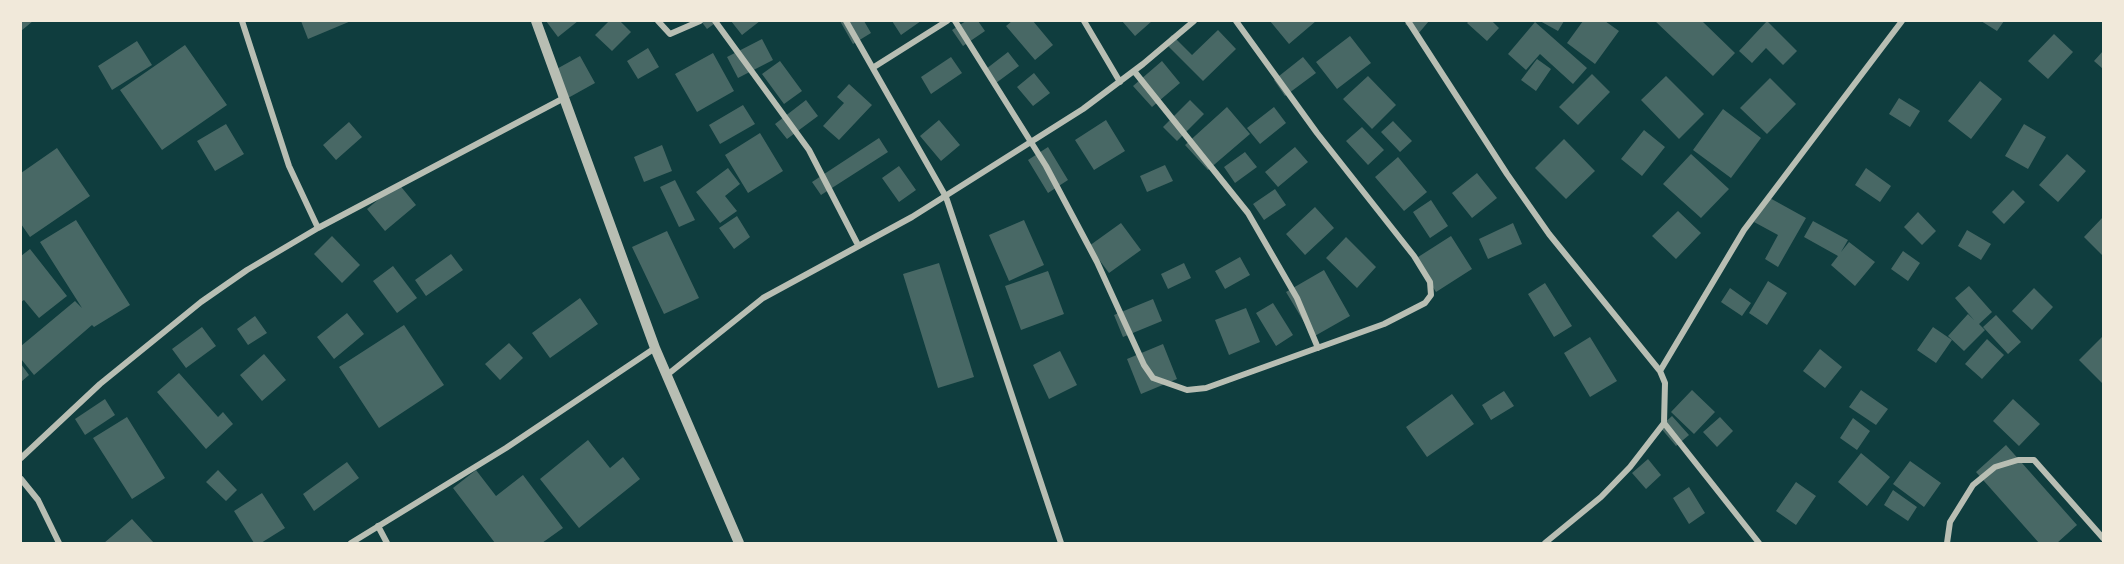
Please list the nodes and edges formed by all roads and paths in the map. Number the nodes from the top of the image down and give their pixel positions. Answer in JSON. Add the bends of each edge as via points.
{"nodes":[{"id":1,"x":242,"y":21,"type":"edge"},
{"id":2,"x":536,"y":21,"type":"edge"},
{"id":3,"x":658,"y":21,"type":"edge"},
{"id":4,"x":700,"y":21,"type":"edge"},
{"id":5,"x":715,"y":21,"type":"edge"},
{"id":6,"x":846,"y":21,"type":"edge"},
{"id":7,"x":947,"y":21,"type":"edge"},
{"id":8,"x":955,"y":21,"type":"edge"},
{"id":9,"x":1084,"y":21,"type":"edge"},
{"id":10,"x":1194,"y":21,"type":"edge"},
{"id":11,"x":1236,"y":21,"type":"edge"},
{"id":12,"x":1408,"y":21,"type":"edge"},
{"id":13,"x":1902,"y":21,"type":"edge"},
{"id":14,"x":874,"y":68,"type":"junction"},
{"id":15,"x":1134,"y":72,"type":"junction"},
{"id":16,"x":1120,"y":82,"type":"junction"},
{"id":17,"x":565,"y":97,"type":"junction"},
{"id":18,"x":1033,"y":143,"type":"junction"},
{"id":19,"x":946,"y":197,"type":"junction"},
{"id":20,"x":318,"y":228,"type":"junction"},
{"id":21,"x":858,"y":245,"type":"junction"},
{"id":22,"x":655,"y":348,"type":"junction"},
{"id":23,"x":1318,"y":348,"type":"junction"},
{"id":24,"x":1660,"y":371,"type":"junction"},
{"id":25,"x":667,"y":375,"type":"junction"},
{"id":26,"x":1664,"y":423,"type":"junction"},
{"id":27,"x":21,"y":458,"type":"edge"},
{"id":28,"x":21,"y":479,"type":"edge"},
{"id":29,"x":378,"y":526,"type":"junction"},
{"id":30,"x":2103,"y":538,"type":"edge"},
{"id":31,"x":59,"y":543,"type":"edge"},
{"id":32,"x":351,"y":543,"type":"edge"},
{"id":33,"x":387,"y":543,"type":"edge"},
{"id":34,"x":739,"y":543,"type":"edge"},
{"id":35,"x":1062,"y":543,"type":"edge"},
{"id":36,"x":1545,"y":543,"type":"edge"},
{"id":37,"x":1759,"y":543,"type":"edge"},
{"id":38,"x":1947,"y":543,"type":"edge"}],
"edges":[{"from":1,"to":20,"type":"street","via":[[289,166]]},
{"from":2,"to":17,"type":"street"},
{"from":3,"to":4,"type":"street","via":[[670,34]]},
{"from":5,"to":21,"type":"street","via":[[809,150]]},
{"from":6,"to":14,"type":"street"},
{"from":7,"to":14,"type":"street"},
{"from":8,"to":18,"type":"street"},
{"from":9,"to":16,"type":"street"},
{"from":10,"to":15,"type":"street"},
{"from":11,"to":23,"type":"street","via":[[1430,282],[1431,295],[1425,303],[1384,324]]},
{"from":12,"to":24,"type":"street","via":[[1550,234]]},
{"from":13,"to":24,"type":"street","via":[[1744,230]]},
{"from":14,"to":19,"type":"street"},
{"from":15,"to":16,"type":"street"},
{"from":15,"to":23,"type":"street","via":[[1248,213],[1287,280]]},
{"from":16,"to":18,"type":"street"},
{"from":17,"to":20,"type":"street"},
{"from":17,"to":22,"type":"street"},
{"from":18,"to":19,"type":"street"},
{"from":18,"to":23,"type":"street","via":[[1153,378],[1186,390],[1206,388]]},
{"from":19,"to":21,"type":"street"},
{"from":19,"to":35,"type":"street"},
{"from":20,"to":27,"type":"street","via":[[201,302],[100,384]]},
{"from":21,"to":25,"type":"street","via":[[763,298]]},
{"from":22,"to":25,"type":"street"},
{"from":22,"to":29,"type":"street","via":[[506,448]]},
{"from":24,"to":26,"type":"street","via":[[1665,382]]},
{"from":25,"to":34,"type":"street"},
{"from":26,"to":36,"type":"street","via":[[1601,497]]},
{"from":26,"to":37,"type":"street"},
{"from":28,"to":31,"type":"street","via":[[38,500]]},
{"from":29,"to":32,"type":"street"},
{"from":29,"to":33,"type":"street"},
{"from":30,"to":38,"type":"street","via":[[2034,460],[2018,460],[1995,467],[1973,485],[1950,522]]}]}
